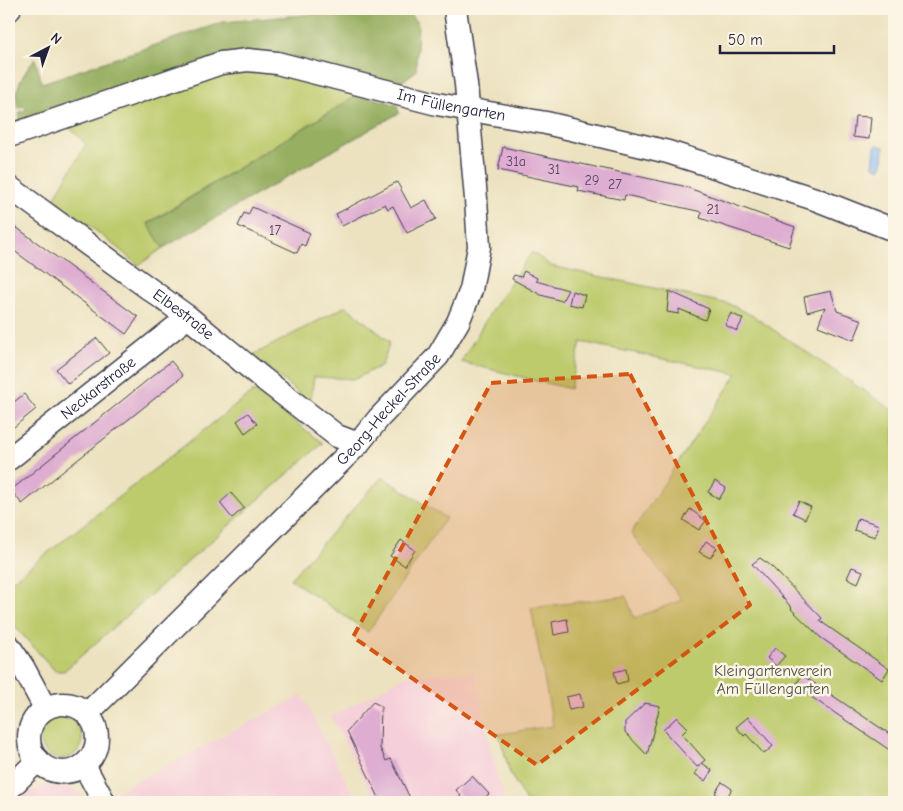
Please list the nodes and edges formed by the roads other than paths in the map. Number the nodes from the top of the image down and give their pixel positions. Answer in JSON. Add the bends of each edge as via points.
{"nodes":[{"id":1,"x":455,"y":9,"type":"edge"},
{"id":2,"x":468,"y":108,"type":"junction"},
{"id":3,"x":9,"y":133,"type":"edge"},
{"id":4,"x":9,"y":187,"type":"edge"},
{"id":5,"x":894,"y":230,"type":"edge"},
{"id":6,"x":188,"y":317,"type":"junction"},
{"id":7,"x":358,"y":444,"type":"junction"},
{"id":8,"x":9,"y":459,"type":"edge"},
{"id":9,"x":9,"y":646,"type":"edge"},
{"id":10,"x":45,"y":708,"type":"junction"},
{"id":11,"x":87,"y":714,"type":"junction"},
{"id":12,"x":38,"y":760,"type":"junction"},
{"id":13,"x":84,"y":764,"type":"junction"},
{"id":14,"x":9,"y":789,"type":"edge"},
{"id":15,"x":104,"y":802,"type":"edge"}],
"edges":[{"from":1,"to":2,"type":"street","name":"Georg-Heckel-Straße"},
{"from":2,"to":3,"type":"street","name":"Im Füllengarten","via":[[437,104],[277,63],[248,60],[221,63]]},
{"from":2,"to":5,"type":"street","name":"Im Füllengarten","via":[[668,152],[815,199]]},
{"from":2,"to":7,"type":"street","name":"Georg-Heckel-Straße","via":[[479,246],[471,290],[458,322],[438,356]]},
{"from":4,"to":6,"type":"street","name":"Elbestraße"},
{"from":6,"to":7,"type":"street","name":"Elbestraße","via":[[338,436]]},
{"from":6,"to":8,"type":"street","name":"Neckarstraße"},
{"from":7,"to":11,"type":"street","name":"Georg-Heckel-Straße"},
{"from":9,"to":10,"type":"street"},
{"from":10,"to":11,"type":"street","via":[[68,704]]},
{"from":10,"to":12,"type":"street","via":[[34,721],[29,738],[31,750]]},
{"from":11,"to":13,"type":"street","via":[[97,735],[96,746]]},
{"from":12,"to":13,"type":"street","via":[[59,772]]},
{"from":12,"to":14,"type":"street"},
{"from":13,"to":15,"type":"street"}]}
